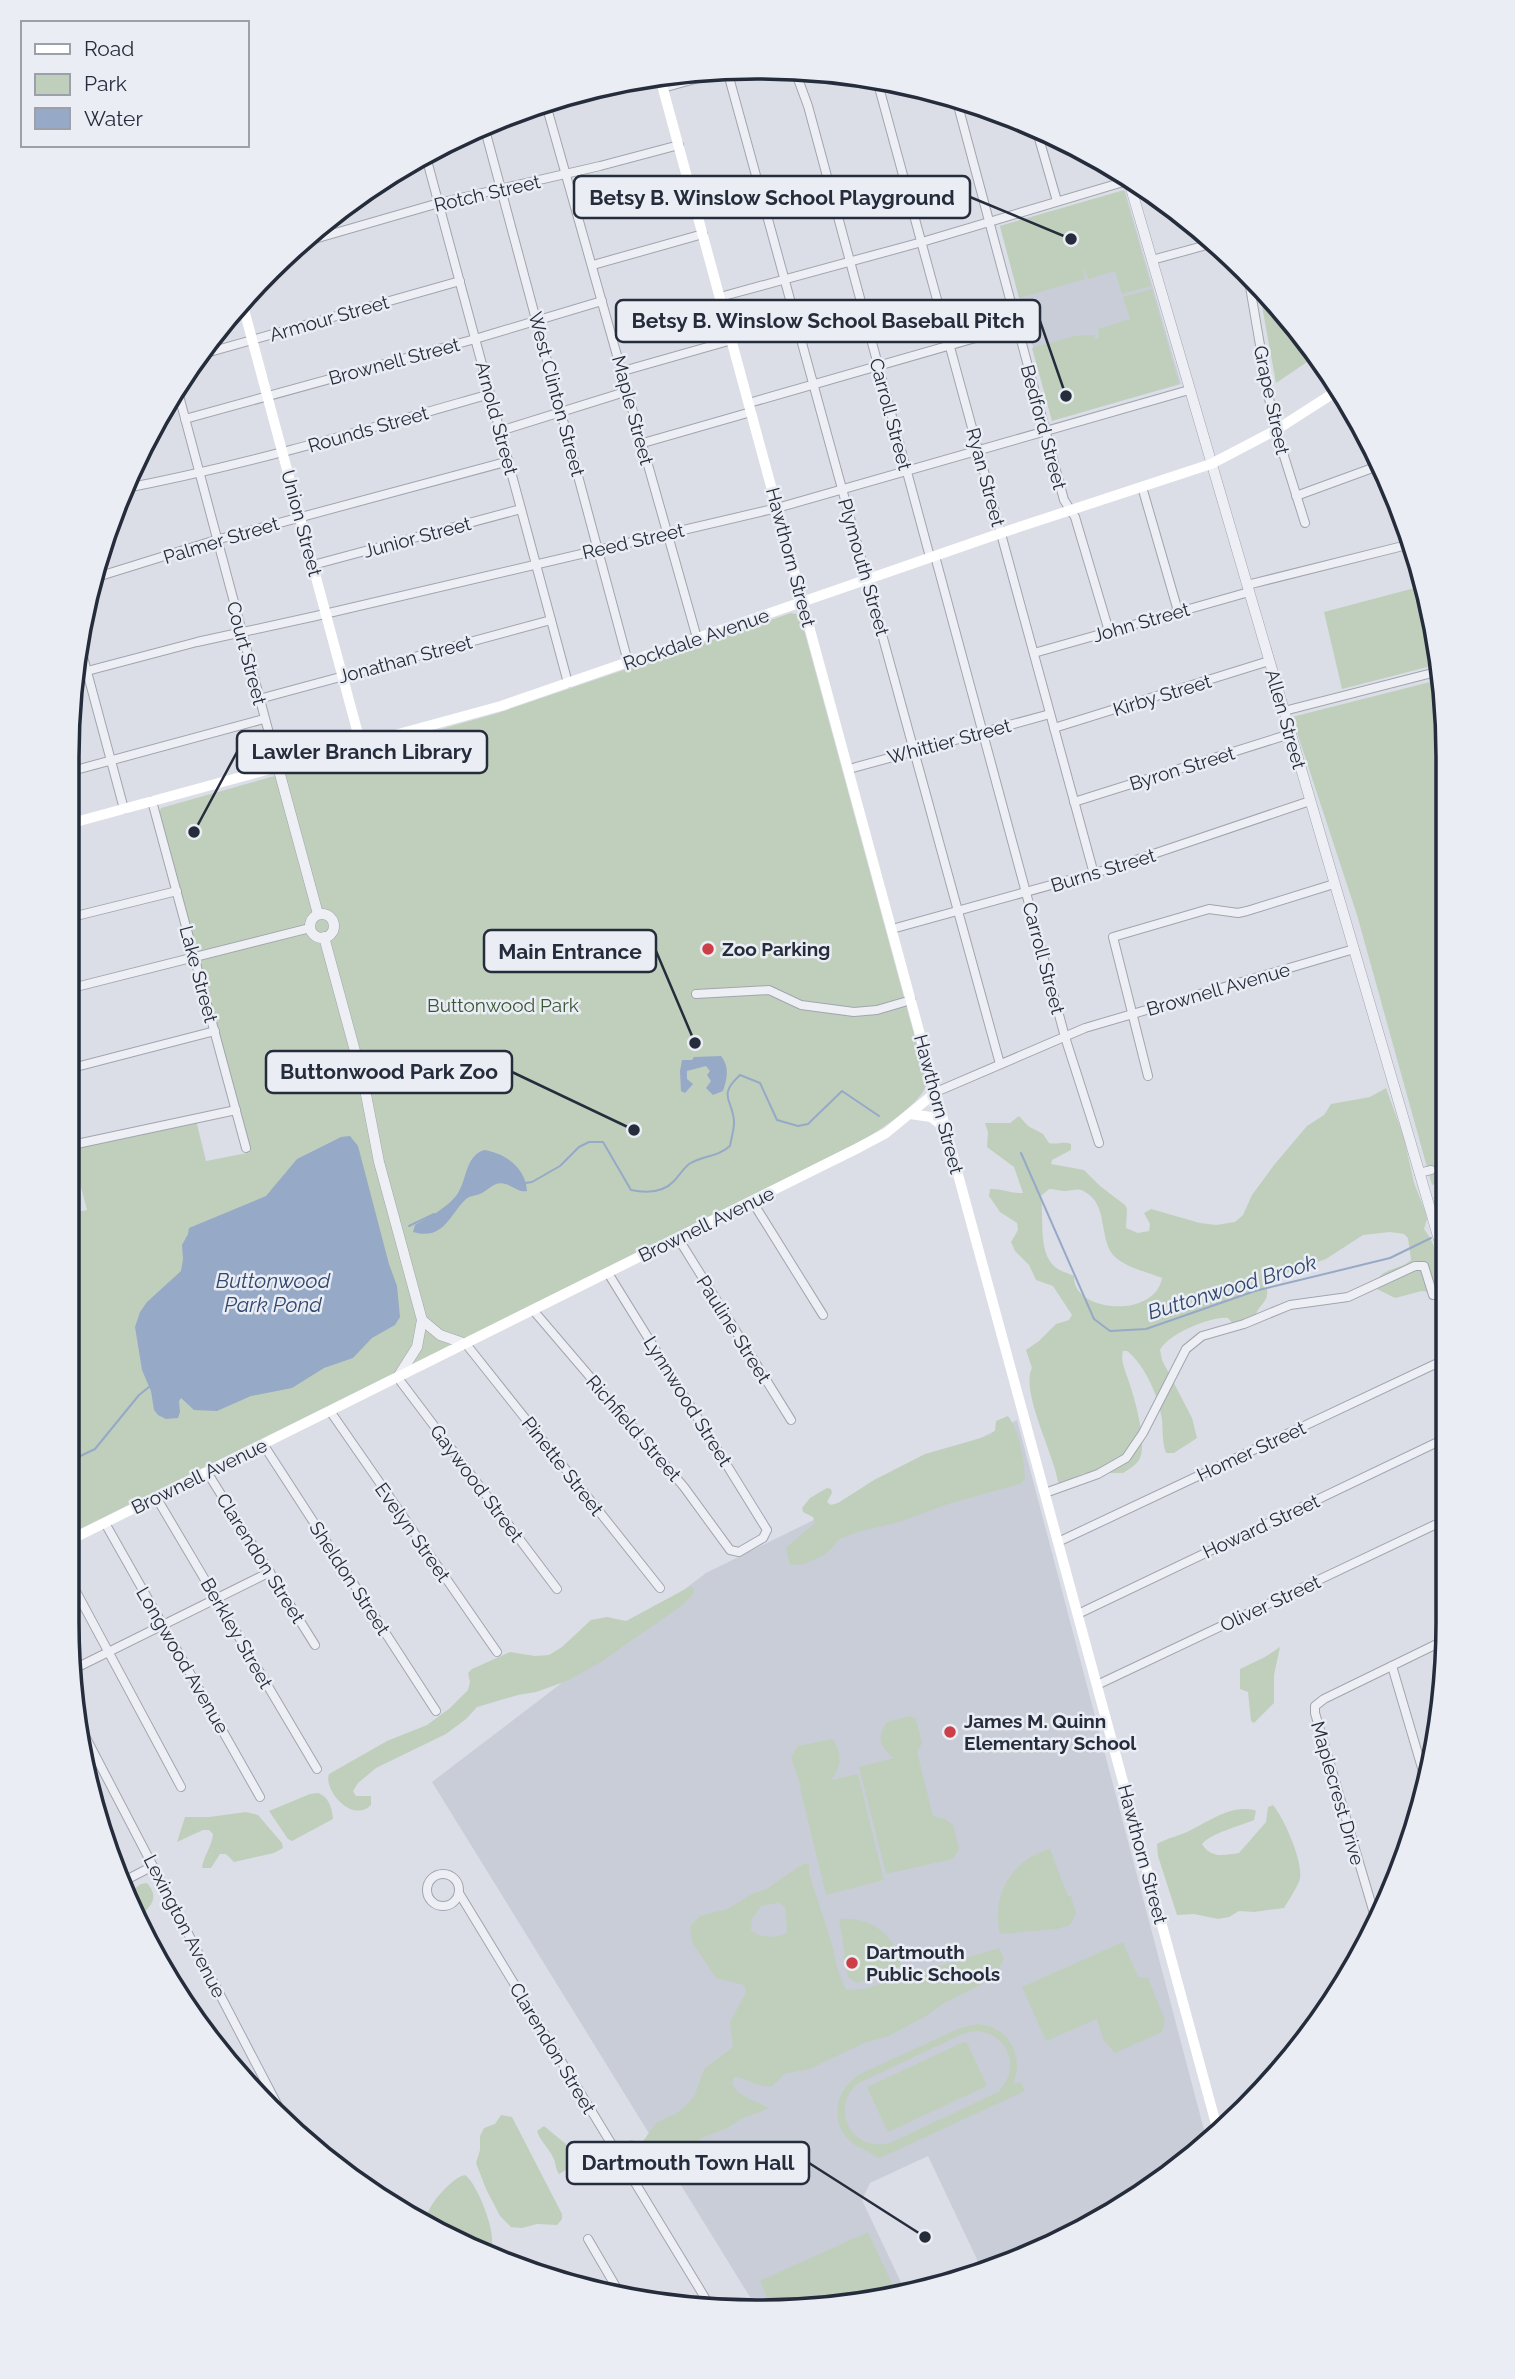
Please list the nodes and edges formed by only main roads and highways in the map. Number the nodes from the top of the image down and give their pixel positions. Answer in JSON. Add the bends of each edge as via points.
{"nodes":[{"id":1,"x":662,"y":86,"type":"edge"},
{"id":2,"x":245,"y":313,"type":"edge"},
{"id":3,"x":1331,"y":395,"type":"edge"},
{"id":4,"x":803,"y":601,"type":"junction"},
{"id":5,"x":361,"y":745,"type":"junction"},
{"id":6,"x":79,"y":821,"type":"edge"},
{"id":7,"x":936,"y":1093,"type":"junction"},
{"id":8,"x":910,"y":1114,"type":"junction"},
{"id":9,"x":944,"y":1127,"type":"junction"},
{"id":10,"x":79,"y":1536,"type":"edge"},
{"id":11,"x":1216,"y":2122,"type":"edge"}],
"edges":[{"from":1,"to":4,"type":"main road","name":"Hawthorn Street"},
{"from":2,"to":5,"type":"main road","name":"Union Street"},
{"from":3,"to":4,"type":"main road","name":"Rockdale Avenue","via":[[1211,464]]},
{"from":4,"to":5,"type":"main road","name":"Rockdale Avenue","via":[[485,711]]},
{"from":4,"to":7,"type":"main road","name":"Hawthorn Street"},
{"from":5,"to":6,"type":"main road","name":"Rockdale Avenue"},
{"from":7,"to":8,"type":"main road","name":"Brownell Avenue"},
{"from":7,"to":9,"type":"main road","name":"Hawthorn Street"},
{"from":8,"to":9,"type":"main road","via":[[931,1117]]},
{"from":8,"to":10,"type":"main road","name":"Brownell Avenue","via":[[867,1144]]},
{"from":9,"to":11,"type":"main road","name":"Hawthorn Street"}]}
